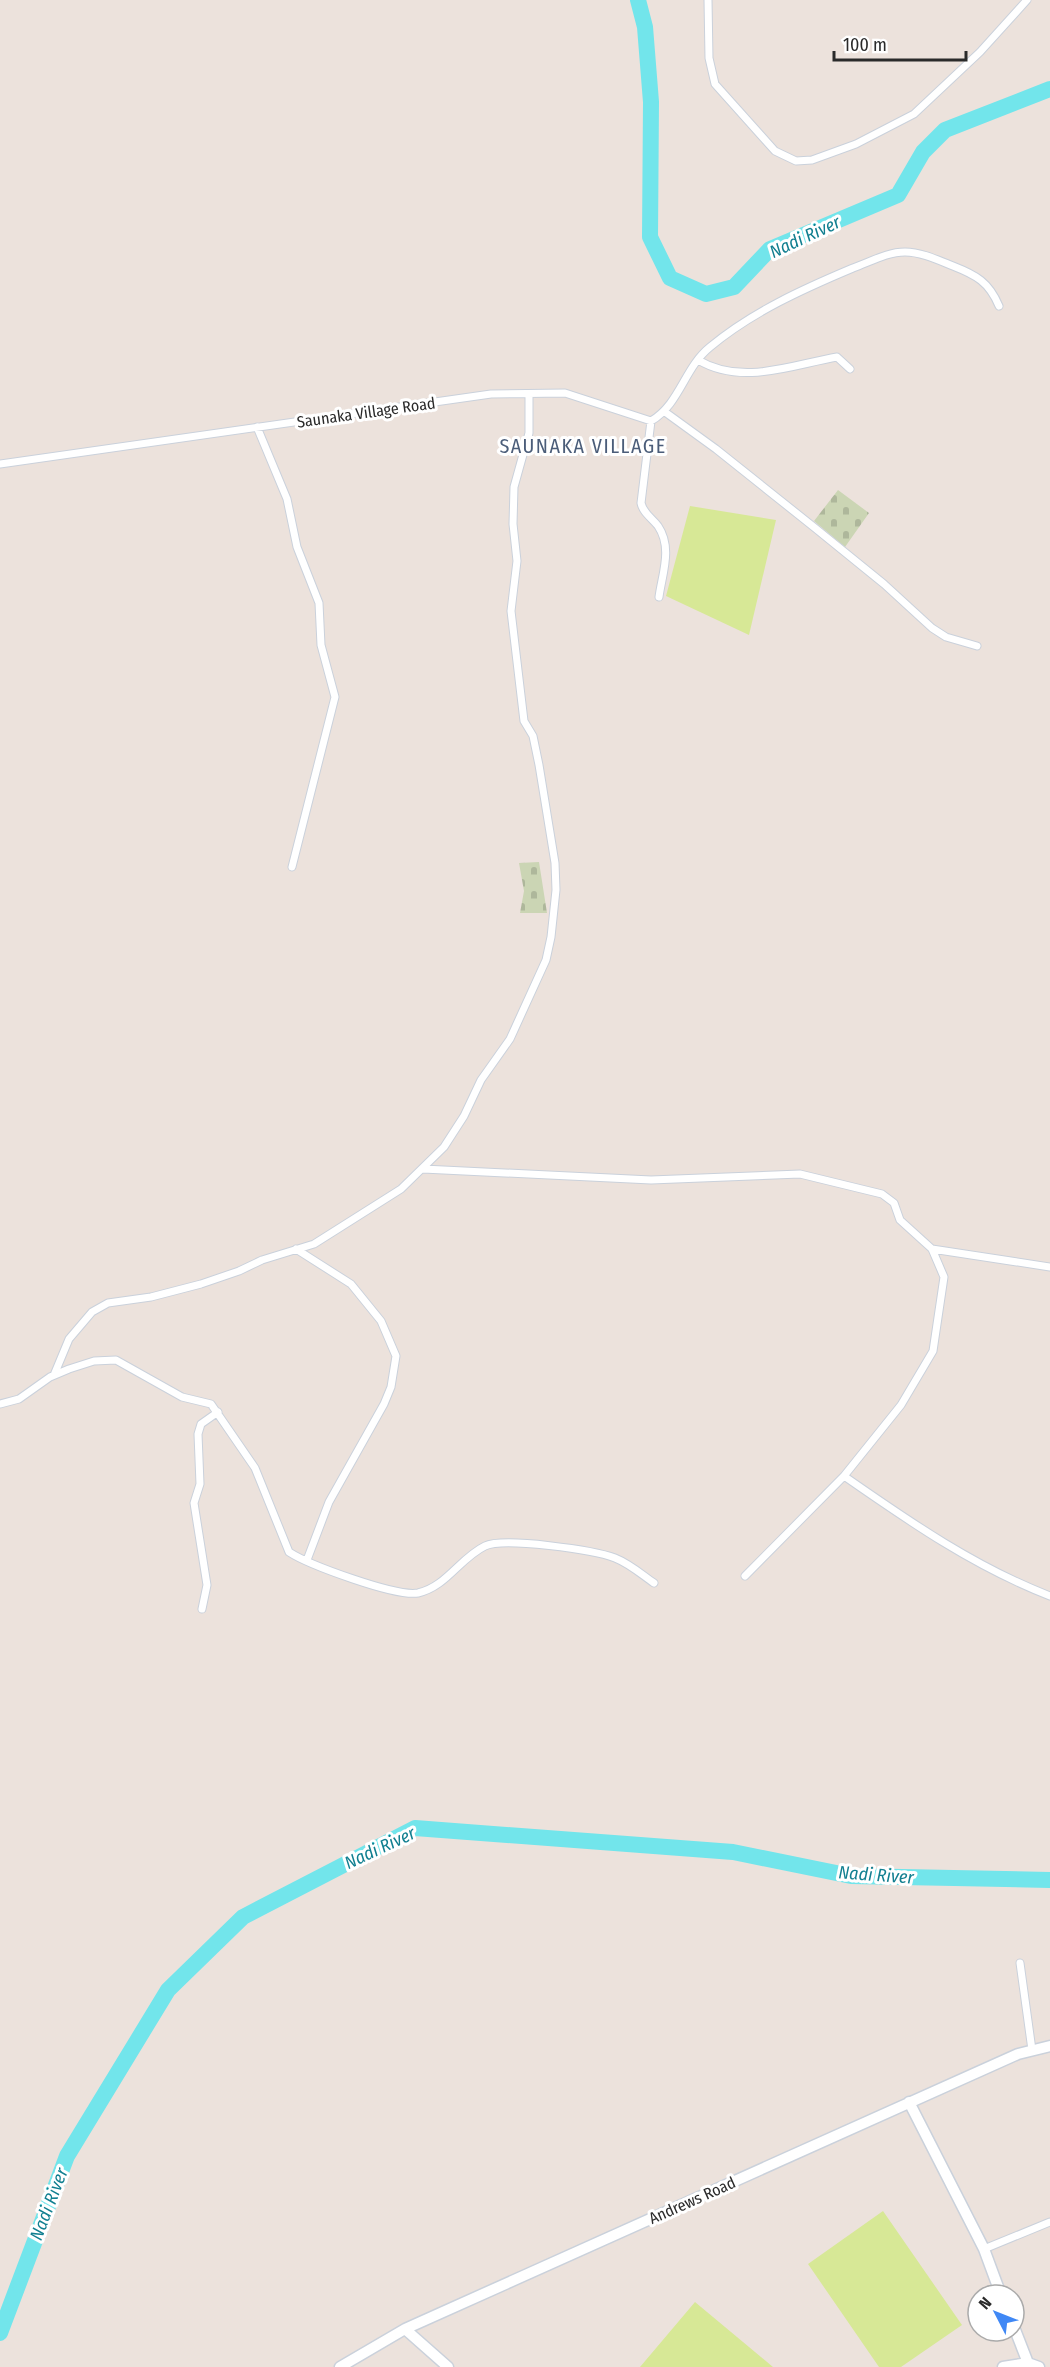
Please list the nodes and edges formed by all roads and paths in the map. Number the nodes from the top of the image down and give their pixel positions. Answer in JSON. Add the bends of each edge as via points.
{"nodes":[{"id":1,"x":708,"y":0,"type":"edge"},
{"id":2,"x":1027,"y":0,"type":"edge"},
{"id":3,"x":999,"y":306,"type":"dead end"},
{"id":4,"x":698,"y":360,"type":"junction"},
{"id":5,"x":850,"y":369,"type":"dead end"},
{"id":6,"x":530,"y":394,"type":"junction"},
{"id":7,"x":665,"y":412,"type":"junction"},
{"id":8,"x":651,"y":421,"type":"junction"},
{"id":9,"x":257,"y":428,"type":"junction"},
{"id":10,"x":0,"y":464,"type":"edge"},
{"id":11,"x":659,"y":597,"type":"dead end"},
{"id":12,"x":977,"y":646,"type":"dead end"},
{"id":13,"x":292,"y":867,"type":"dead end"},
{"id":14,"x":423,"y":1169,"type":"junction"},
{"id":15,"x":296,"y":1249,"type":"junction"},
{"id":16,"x":932,"y":1249,"type":"junction"},
{"id":17,"x":1050,"y":1267,"type":"edge"},
{"id":18,"x":54,"y":1375,"type":"junction"},
{"id":19,"x":0,"y":1404,"type":"edge"},
{"id":20,"x":218,"y":1412,"type":"junction"},
{"id":21,"x":844,"y":1476,"type":"junction"},
{"id":22,"x":307,"y":1560,"type":"junction"},
{"id":23,"x":745,"y":1576,"type":"dead end"},
{"id":24,"x":654,"y":1583,"type":"dead end"},
{"id":25,"x":1050,"y":1596,"type":"edge"},
{"id":26,"x":202,"y":1609,"type":"dead end"},
{"id":27,"x":1020,"y":1963,"type":"dead end"},
{"id":28,"x":1050,"y":2046,"type":"edge"},
{"id":29,"x":1032,"y":2050,"type":"junction"},
{"id":30,"x":909,"y":2102,"type":"junction"},
{"id":31,"x":1050,"y":2222,"type":"edge"},
{"id":32,"x":984,"y":2249,"type":"junction"},
{"id":33,"x":997,"y":2283,"type":"edge"},
{"id":34,"x":405,"y":2329,"type":"junction"},
{"id":35,"x":1020,"y":2343,"type":"edge"},
{"id":36,"x":1028,"y":2363,"type":"junction"},
{"id":37,"x":340,"y":2367,"type":"edge"},
{"id":38,"x":448,"y":2367,"type":"edge"},
{"id":39,"x":1003,"y":2367,"type":"edge"},
{"id":40,"x":1039,"y":2367,"type":"edge"}],
"edges":[{"from":1,"to":2,"type":"street","via":[[715,84],[775,151],[788,159],[803,161],[856,144],[914,114],[973,60]]},
{"from":3,"to":4,"type":"street","via":[[988,285],[973,274],[933,258],[896,252],[814,284],[776,304],[729,332]]},
{"from":4,"to":5,"type":"street","via":[[741,373],[781,370],[837,357]]},
{"from":4,"to":7,"type":"street"},
{"from":6,"to":8,"type":"street","name":"Saunaka Village Road","via":[[565,393]]},
{"from":6,"to":9,"type":"street","name":"Saunaka Village Road","via":[[491,394]]},
{"from":6,"to":14,"type":"street","via":[[529,432],[514,487],[518,561],[511,611],[524,721],[533,736],[555,863],[554,920],[546,960],[510,1039],[481,1080],[444,1147]]},
{"from":7,"to":8,"type":"street"},
{"from":7,"to":12,"type":"street","via":[[806,521],[932,628],[946,637]]},
{"from":8,"to":11,"type":"street","via":[[642,503],[666,548]]},
{"from":9,"to":10,"type":"street","name":"Saunaka Village Road"},
{"from":9,"to":13,"type":"street","via":[[287,499],[297,547],[319,603],[321,645],[335,697]]},
{"from":14,"to":15,"type":"street","via":[[348,1223],[314,1244]]},
{"from":14,"to":16,"type":"street","via":[[651,1180],[800,1174],[882,1194],[894,1203],[900,1220]]},
{"from":15,"to":18,"type":"street","via":[[201,1284],[108,1303],[92,1312],[69,1338]]},
{"from":15,"to":22,"type":"street","via":[[351,1284],[381,1322],[396,1356],[384,1404],[329,1502]]},
{"from":16,"to":17,"type":"street"},
{"from":16,"to":21,"type":"street","via":[[944,1277],[933,1351],[901,1405]]},
{"from":18,"to":19,"type":"street","via":[[19,1399]]},
{"from":18,"to":20,"type":"street","via":[[94,1361],[116,1360],[182,1396],[211,1404]]},
{"from":20,"to":22,"type":"street","via":[[255,1468],[289,1552]]},
{"from":20,"to":26,"type":"street","via":[[201,1424],[198,1434],[200,1484],[194,1503],[207,1585]]},
{"from":21,"to":23,"type":"street"},
{"from":21,"to":25,"type":"street","via":[[928,1535]]},
{"from":22,"to":24,"type":"street","via":[[390,1591],[411,1594],[435,1586],[480,1549],[505,1542],[605,1555],[629,1565]]},
{"from":27,"to":29,"type":"street"},
{"from":28,"to":29,"type":"main road","name":"Andrews Road"},
{"from":29,"to":30,"type":"main road","name":"Andrews Road"},
{"from":30,"to":32,"type":"main road"},
{"from":30,"to":34,"type":"main road","name":"Andrews Road"},
{"from":31,"to":32,"type":"street"},
{"from":32,"to":33,"type":"main road"},
{"from":34,"to":37,"type":"main road","name":"Andrews Road"},
{"from":34,"to":38,"type":"main road"},
{"from":35,"to":36,"type":"main road"},
{"from":36,"to":39,"type":"main road"},
{"from":36,"to":40,"type":"main road"}]}
